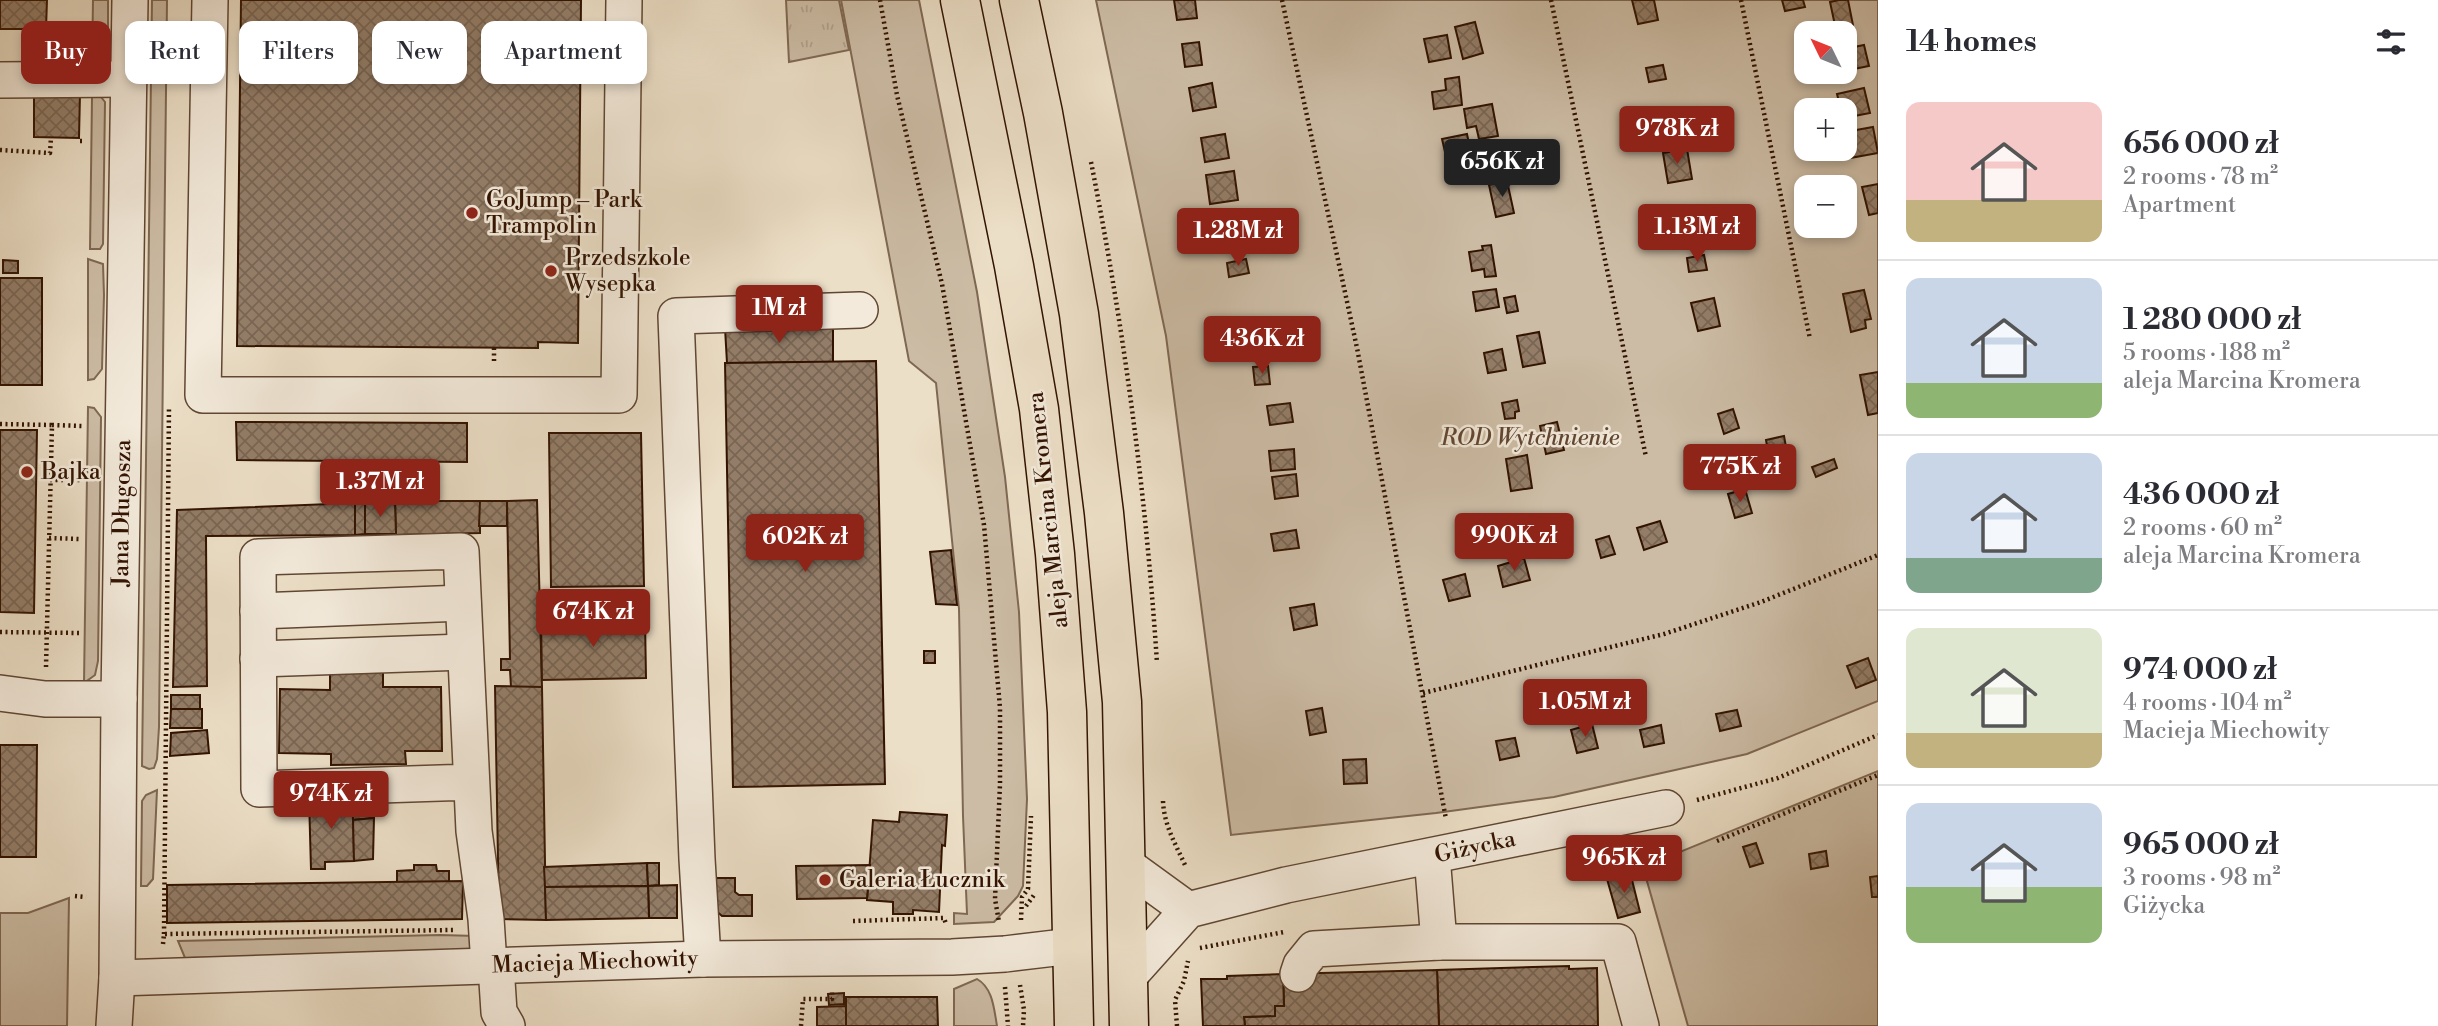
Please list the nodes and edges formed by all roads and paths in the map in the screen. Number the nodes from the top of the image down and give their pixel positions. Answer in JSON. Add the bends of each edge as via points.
{"nodes":[{"id":1,"x":130,"y":0,"type":"edge"},
{"id":2,"x":210,"y":0,"type":"edge"},
{"id":3,"x":624,"y":0,"type":"edge"},
{"id":4,"x":880,"y":0,"type":"edge"},
{"id":5,"x":960,"y":0,"type":"edge"},
{"id":6,"x":1019,"y":0,"type":"edge"},
{"id":7,"x":1282,"y":0,"type":"edge"},
{"id":8,"x":1551,"y":0,"type":"edge"},
{"id":9,"x":1741,"y":0,"type":"edge"},
{"id":10,"x":130,"y":21,"type":"edge"},
{"id":11,"x":125,"y":79,"type":"edge"},
{"id":12,"x":0,"y":80,"type":"edge"},
{"id":13,"x":129,"y":84,"type":"edge"},
{"id":14,"x":51,"y":137,"type":"dead end"},
{"id":15,"x":0,"y":150,"type":"edge"},
{"id":16,"x":860,"y":310,"type":"dead end"},
{"id":17,"x":1810,"y":339,"type":"dead end"},
{"id":18,"x":169,"y":397,"type":"dead end"},
{"id":19,"x":0,"y":424,"type":"edge"},
{"id":20,"x":52,"y":425,"type":"junction"},
{"id":21,"x":82,"y":426,"type":"dead end"},
{"id":22,"x":1646,"y":457,"type":"dead end"},
{"id":23,"x":50,"y":480,"type":"junction"},
{"id":24,"x":81,"y":480,"type":"dead end"},
{"id":25,"x":49,"y":538,"type":"junction"},
{"id":26,"x":80,"y":539,"type":"dead end"},
{"id":27,"x":1878,"y":555,"type":"edge"},
{"id":28,"x":463,"y":603,"type":"junction"},
{"id":29,"x":258,"y":611,"type":"junction"},
{"id":30,"x":0,"y":632,"type":"edge"},
{"id":31,"x":46,"y":632,"type":"junction"},
{"id":32,"x":79,"y":633,"type":"dead end"},
{"id":33,"x":465,"y":652,"type":"junction"},
{"id":34,"x":258,"y":659,"type":"junction"},
{"id":35,"x":0,"y":693,"type":"edge"},
{"id":36,"x":1423,"y":693,"type":"junction"},
{"id":37,"x":45,"y":699,"type":"junction"},
{"id":38,"x":119,"y":699,"type":"junction"},
{"id":39,"x":1878,"y":735,"type":"edge"},
{"id":40,"x":1878,"y":775,"type":"edge"},
{"id":41,"x":471,"y":782,"type":"junction"},
{"id":42,"x":1666,"y":808,"type":"joint"},
{"id":43,"x":1445,"y":811,"type":"dead end"},
{"id":44,"x":1031,"y":813,"type":"dead end"},
{"id":45,"x":1717,"y":841,"type":"dead end"},
{"id":46,"x":1432,"y":856,"type":"junction"},
{"id":47,"x":1126,"y":865,"type":"junction"},
{"id":48,"x":1036,"y":890,"type":"dead end"},
{"id":49,"x":1026,"y":906,"type":"dead end"},
{"id":50,"x":1188,"y":910,"type":"junction"},
{"id":51,"x":1000,"y":926,"type":"dead end"},
{"id":52,"x":1021,"y":929,"type":"dead end"},
{"id":53,"x":163,"y":934,"type":"dead end"},
{"id":54,"x":1438,"y":942,"type":"junction"},
{"id":55,"x":1072,"y":946,"type":"junction"},
{"id":56,"x":1189,"y":950,"type":"dead end"},
{"id":57,"x":704,"y":959,"type":"junction"},
{"id":58,"x":493,"y":965,"type":"junction"},
{"id":59,"x":1298,"y":974,"type":"dead end"},
{"id":60,"x":1005,"y":977,"type":"dead end"},
{"id":61,"x":1128,"y":977,"type":"junction"},
{"id":62,"x":117,"y":978,"type":"junction"},
{"id":63,"x":1020,"y":981,"type":"dead end"},
{"id":64,"x":832,"y":992,"type":"dead end"},
{"id":65,"x":114,"y":1026,"type":"edge"},
{"id":66,"x":507,"y":1026,"type":"edge"},
{"id":67,"x":801,"y":1026,"type":"edge"},
{"id":68,"x":1009,"y":1026,"type":"edge"},
{"id":69,"x":1023,"y":1026,"type":"edge"},
{"id":70,"x":1074,"y":1026,"type":"edge"},
{"id":71,"x":1129,"y":1026,"type":"edge"},
{"id":72,"x":1177,"y":1026,"type":"edge"},
{"id":73,"x":1641,"y":1026,"type":"edge"}],
"edges":[{"from":1,"to":10,"type":"street","name":"Jana Długosza"},
{"from":2,"to":3,"type":"street","via":[[203,396],[619,395]]},
{"from":4,"to":51,"type":"path","via":[[897,95],[942,284],[985,525],[1000,708],[995,899]]},
{"from":5,"to":55,"type":"main road","name":"aleja Marcina Kromera","via":[[1039,409],[1067,712]]},
{"from":6,"to":47,"type":"main road","via":[[1079,314],[1122,702]]},
{"from":7,"to":36,"type":"path","via":[[1357,348]]},
{"from":8,"to":22,"type":"path"},
{"from":9,"to":17,"type":"path"},
{"from":11,"to":12,"type":"street"},
{"from":13,"to":38,"type":"street","name":"Jana Długosza"},
{"from":14,"to":15,"type":"path","via":[[50,153]]},
{"from":16,"to":57,"type":"street","via":[[676,316]]},
{"from":18,"to":53,"type":"path"},
{"from":19,"to":20,"type":"path"},
{"from":20,"to":21,"type":"path"},
{"from":20,"to":23,"type":"path"},
{"from":23,"to":24,"type":"path"},
{"from":23,"to":25,"type":"path"},
{"from":25,"to":26,"type":"path"},
{"from":25,"to":31,"type":"path"},
{"from":27,"to":36,"type":"path","via":[[1664,634]]},
{"from":28,"to":29,"type":"street"},
{"from":28,"to":29,"type":"street","via":[[461,551],[258,557]]},
{"from":28,"to":33,"type":"street"},
{"from":29,"to":34,"type":"street"},
{"from":30,"to":31,"type":"path"},
{"from":31,"to":32,"type":"path"},
{"from":31,"to":37,"type":"path"},
{"from":33,"to":34,"type":"street"},
{"from":33,"to":41,"type":"street"},
{"from":34,"to":41,"type":"street","via":[[259,789]]},
{"from":35,"to":37,"type":"street"},
{"from":36,"to":43,"type":"path"},
{"from":37,"to":38,"type":"street"},
{"from":38,"to":62,"type":"street","name":"Jana Długosza"},
{"from":39,"to":42,"type":"path","via":[[1778,778]]},
{"from":40,"to":45,"type":"path"},
{"from":41,"to":58,"type":"street"},
{"from":42,"to":46,"type":"street","name":"Giżycka"},
{"from":44,"to":52,"type":"path","via":[[1028,889],[1022,897]]},
{"from":46,"to":50,"type":"street","name":"Giżycka"},
{"from":46,"to":54,"type":"street"},
{"from":47,"to":50,"type":"street"},
{"from":47,"to":61,"type":"main road"},
{"from":48,"to":49,"type":"path"},
{"from":50,"to":61,"type":"street"},
{"from":54,"to":59,"type":"street","via":[[1314,949]]},
{"from":54,"to":73,"type":"street","via":[[1618,942]]},
{"from":55,"to":57,"type":"street","name":"Macieja Miechowity","via":[[952,957]]},
{"from":55,"to":70,"type":"main road","name":"aleja Marcina Kromera"},
{"from":56,"to":72,"type":"path","via":[[1184,981],[1175,1000]]},
{"from":57,"to":58,"type":"street","name":"Macieja Miechowity"},
{"from":58,"to":62,"type":"street","name":"Macieja Miechowity"},
{"from":58,"to":66,"type":"street","via":[[499,1012]]},
{"from":60,"to":68,"type":"path"},
{"from":61,"to":71,"type":"main road"},
{"from":62,"to":65,"type":"street","name":"Jana Długosza"},
{"from":63,"to":69,"type":"path"},
{"from":64,"to":67,"type":"path","via":[[832,999],[803,999]]}]}
